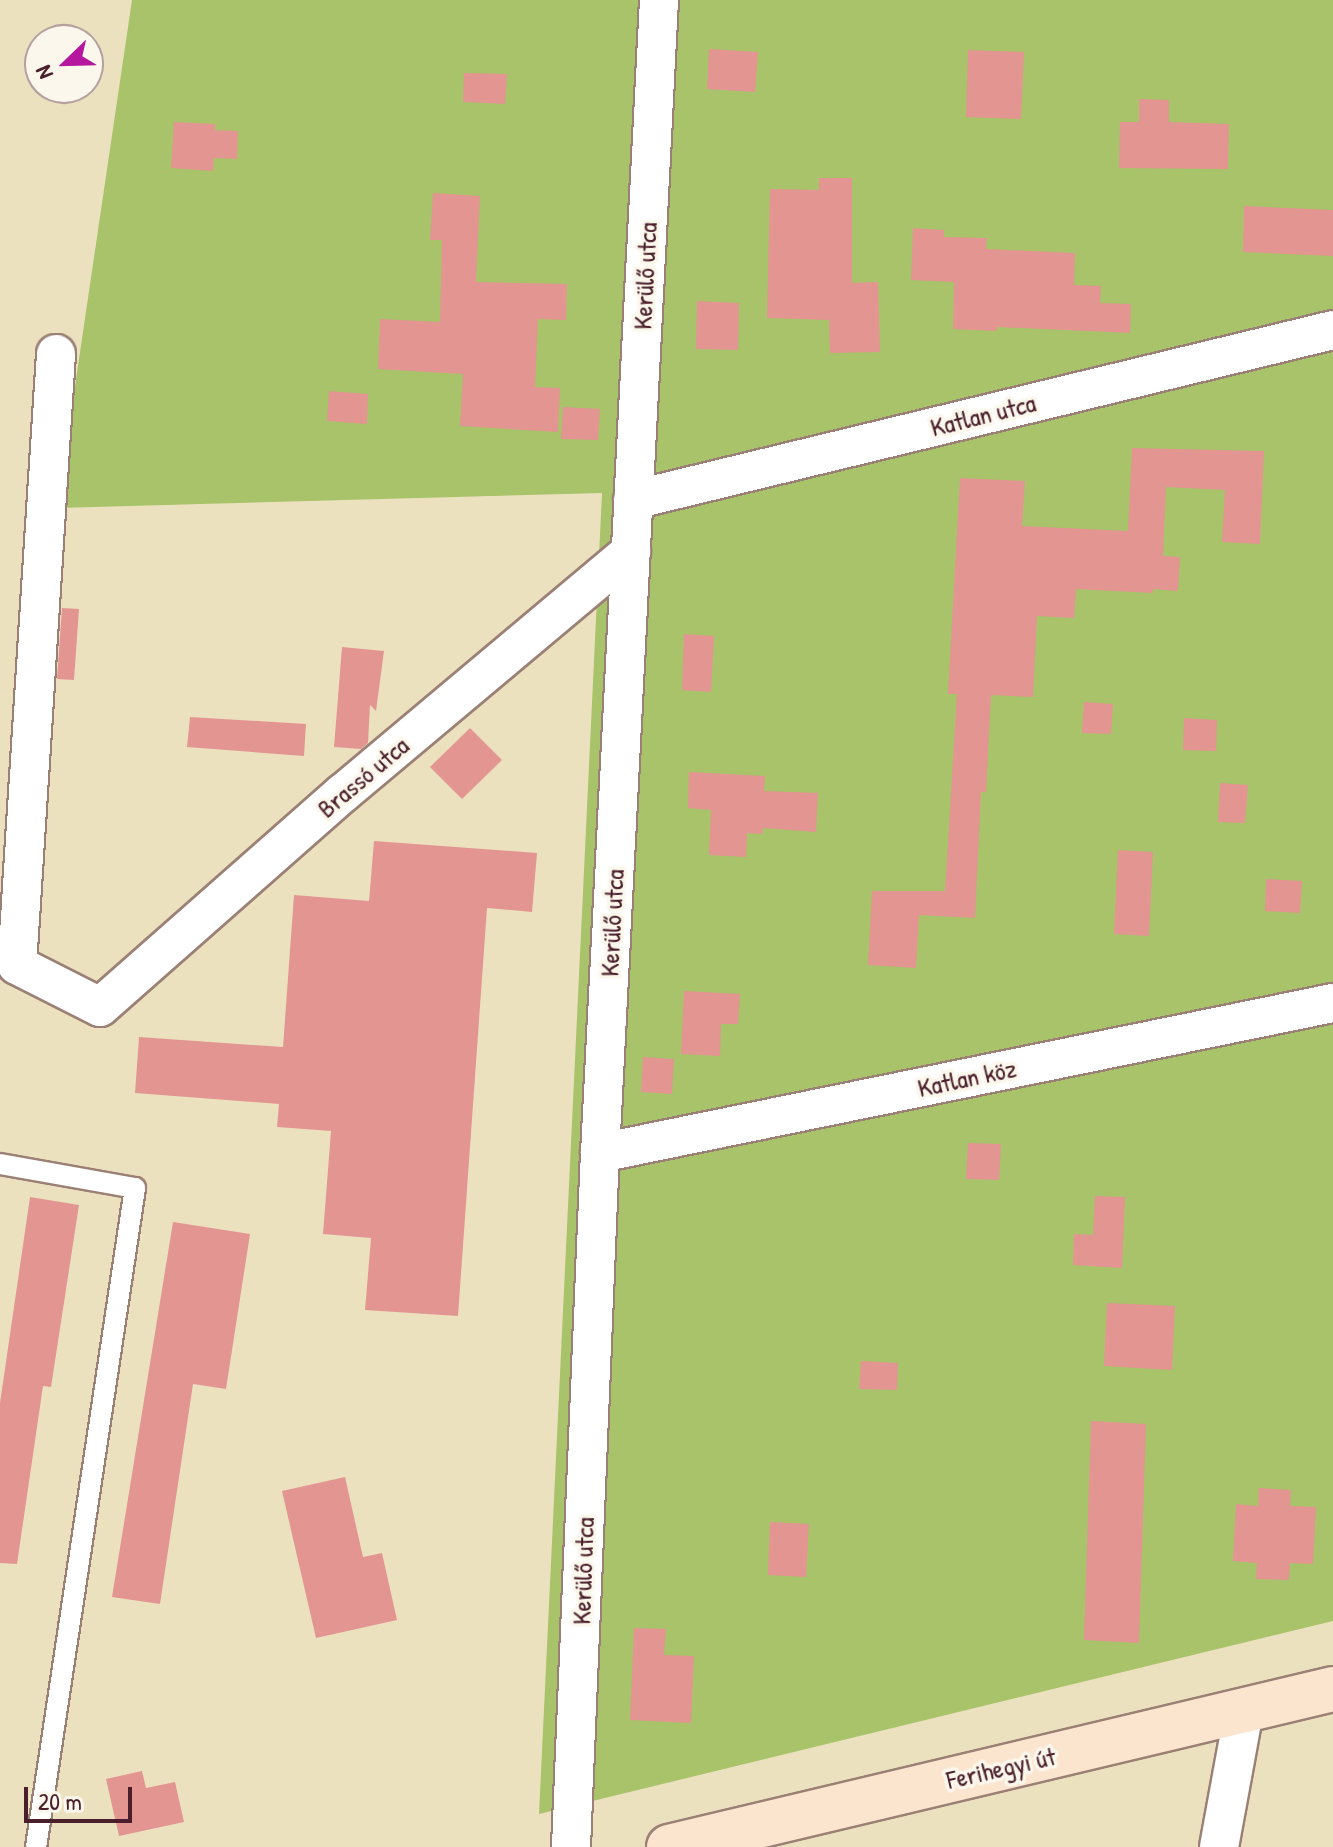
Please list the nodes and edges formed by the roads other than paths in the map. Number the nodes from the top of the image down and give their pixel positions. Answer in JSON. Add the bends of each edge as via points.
{"nodes":[{"id":1,"x":659,"y":0,"type":"edge"},
{"id":2,"x":1333,"y":330,"type":"edge"},
{"id":3,"x":56,"y":354,"type":"dead end"},
{"id":4,"x":633,"y":500,"type":"junction"},
{"id":5,"x":631,"y":551,"type":"junction"},
{"id":6,"x":1333,"y":1003,"type":"edge"},
{"id":7,"x":600,"y":1153,"type":"junction"},
{"id":8,"x":0,"y":1164,"type":"edge"},
{"id":9,"x":1333,"y":1689,"type":"edge"},
{"id":10,"x":1244,"y":1711,"type":"junction"},
{"id":11,"x":36,"y":1847,"type":"edge"},
{"id":12,"x":571,"y":1847,"type":"edge"},
{"id":13,"x":669,"y":1847,"type":"edge"},
{"id":14,"x":1219,"y":1847,"type":"edge"}],
"edges":[{"from":1,"to":4,"type":"street","name":"Kerülő utca"},
{"from":2,"to":4,"type":"street","name":"Katlan utca"},
{"from":3,"to":5,"type":"street","name":"Brassó utca","via":[[17,965],[100,1007],[343,793]]},
{"from":4,"to":5,"type":"street","name":"Kerülő utca"},
{"from":5,"to":7,"type":"street","name":"Kerülő utca"},
{"from":6,"to":7,"type":"street","name":"Katlan köz"},
{"from":7,"to":12,"type":"street","name":"Kerülő utca"},
{"from":8,"to":11,"type":"lane","via":[[135,1188]]},
{"from":9,"to":10,"type":"main road","name":"Ferihegyi út"},
{"from":10,"to":13,"type":"main road","name":"Ferihegyi út"},
{"from":10,"to":14,"type":"street"}]}
